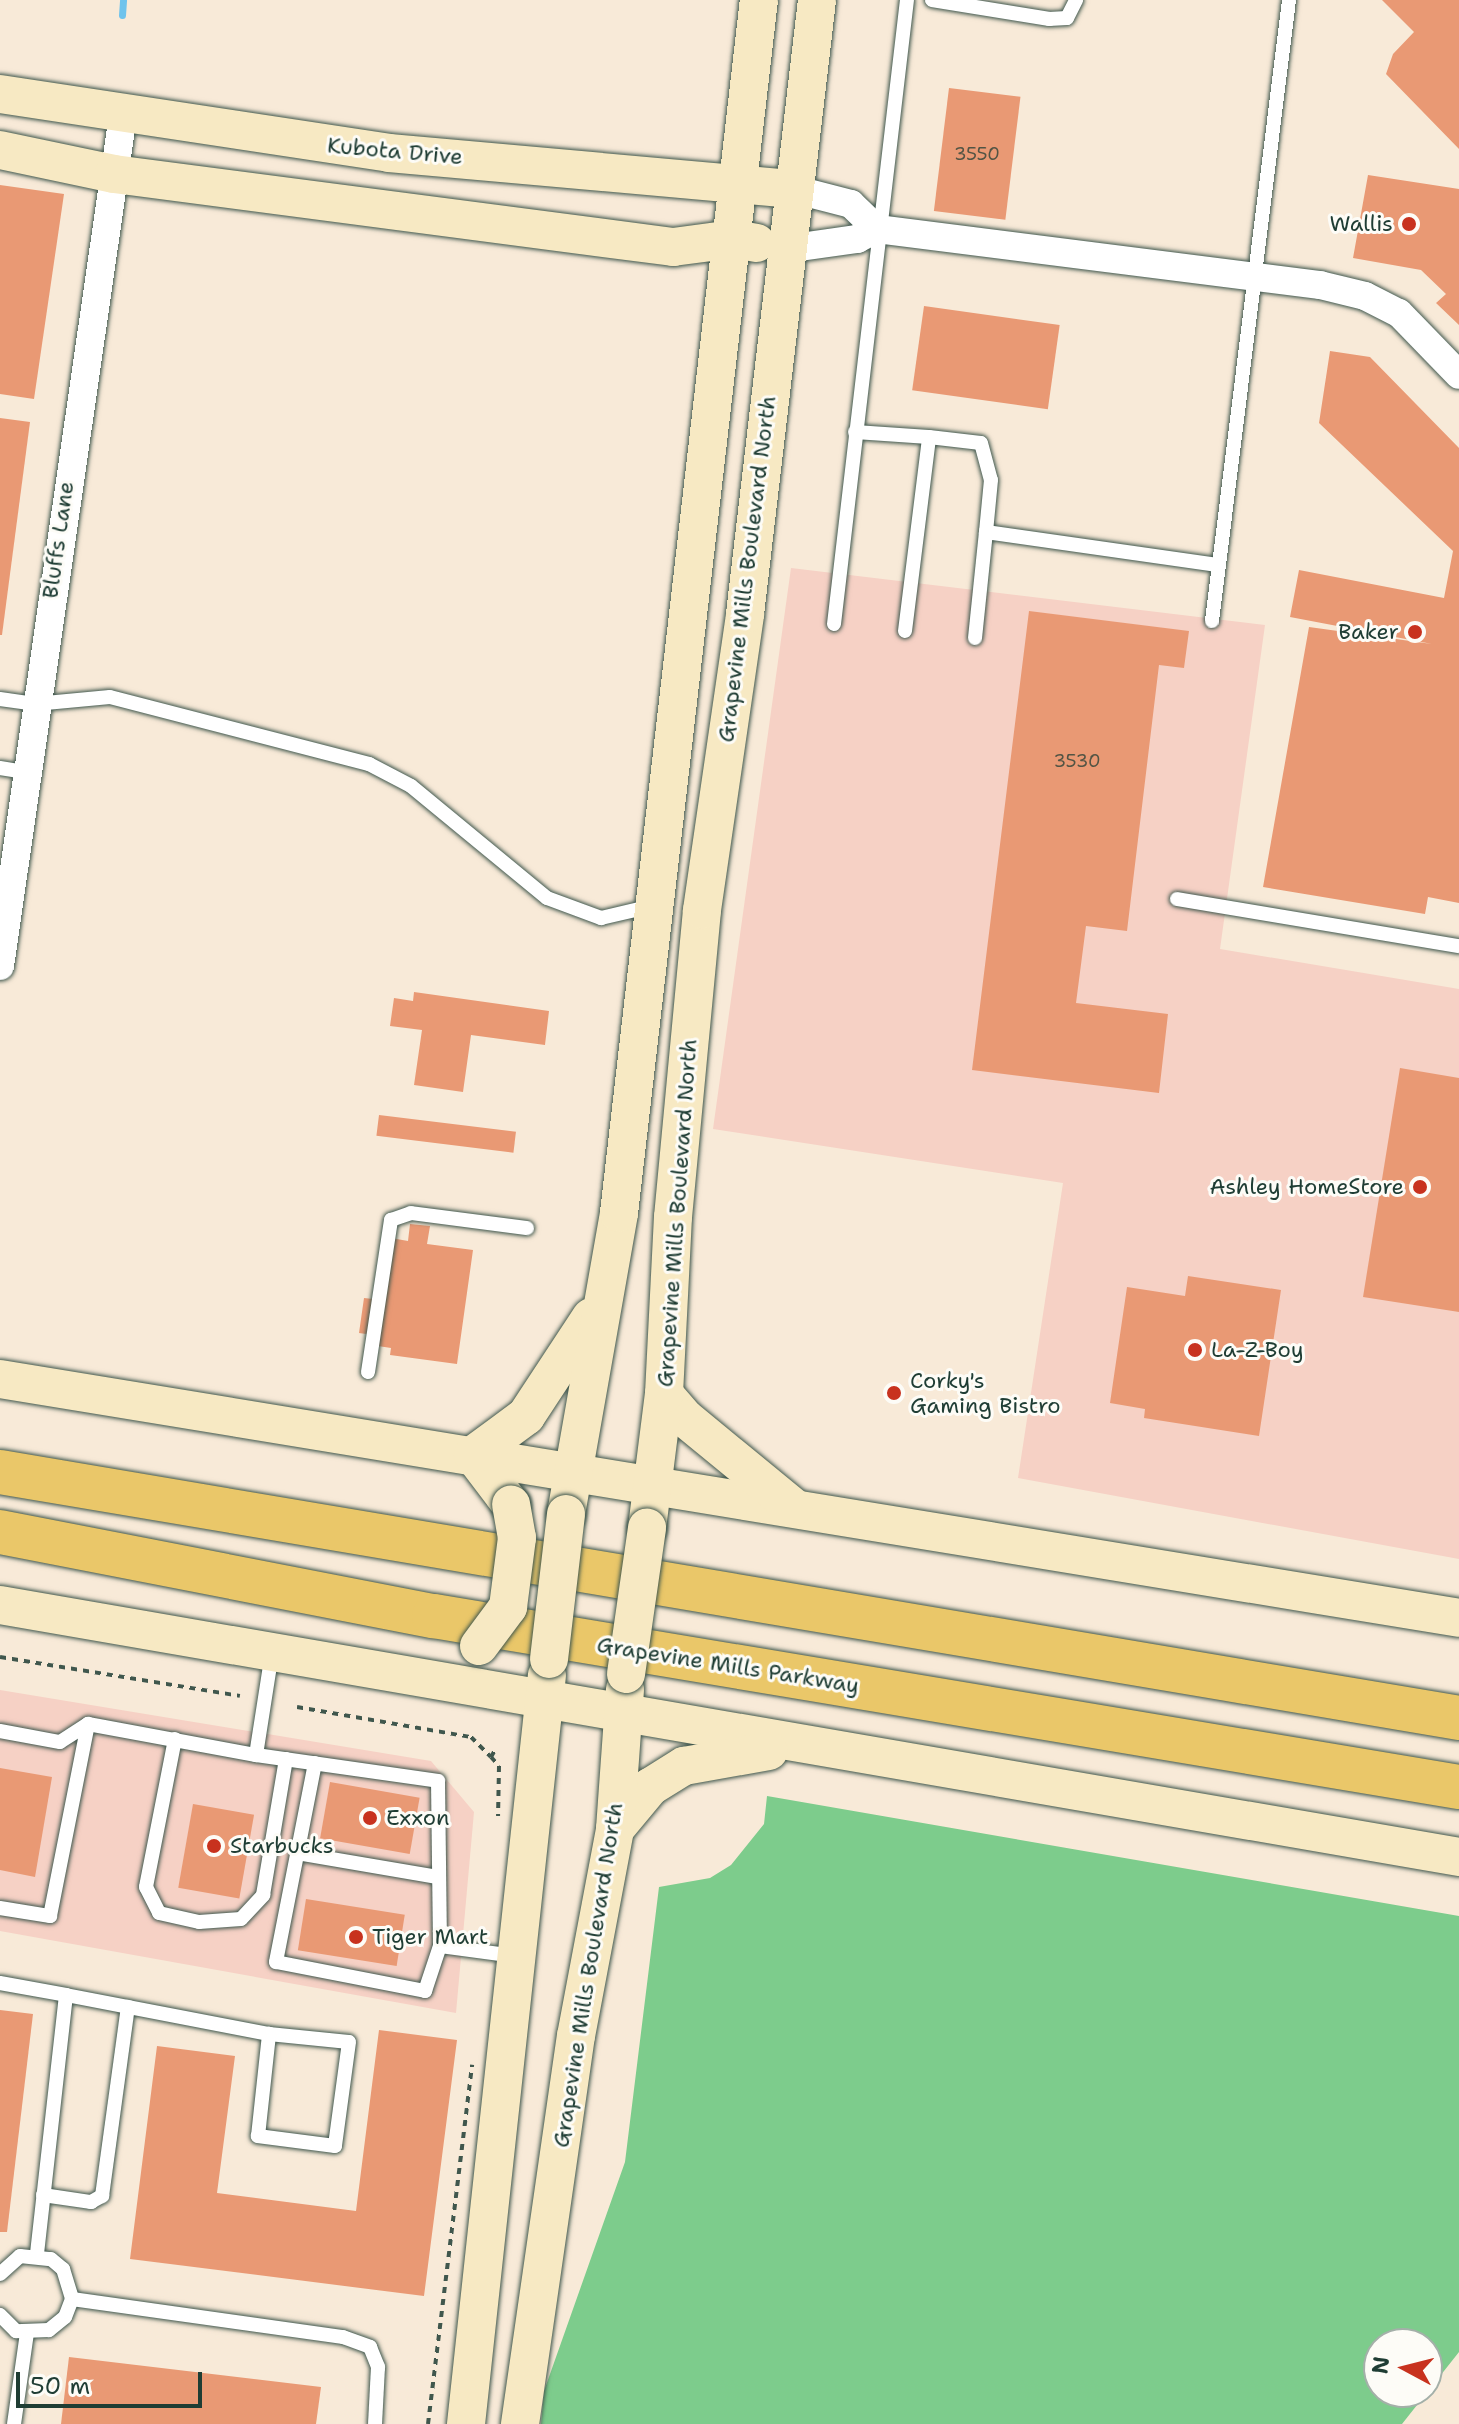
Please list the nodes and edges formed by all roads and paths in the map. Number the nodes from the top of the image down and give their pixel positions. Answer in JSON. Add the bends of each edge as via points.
{"nodes":[{"id":1,"x":759,"y":0,"type":"edge"},
{"id":2,"x":817,"y":0,"type":"edge"},
{"id":3,"x":907,"y":0,"type":"edge"},
{"id":4,"x":932,"y":0,"type":"edge"},
{"id":5,"x":1076,"y":0,"type":"edge"},
{"id":6,"x":1289,"y":0,"type":"edge"},
{"id":7,"x":0,"y":94,"type":"edge"},
{"id":8,"x":123,"y":115,"type":"junction"},
{"id":9,"x":0,"y":150,"type":"edge"},
{"id":10,"x":114,"y":174,"type":"junction"},
{"id":11,"x":738,"y":184,"type":"junction"},
{"id":12,"x":793,"y":189,"type":"junction"},
{"id":13,"x":877,"y":229,"type":"junction"},
{"id":14,"x":734,"y":239,"type":"junction"},
{"id":15,"x":786,"y":249,"type":"junction"},
{"id":16,"x":1254,"y":279,"type":"junction"},
{"id":17,"x":1459,"y":375,"type":"edge"},
{"id":18,"x":855,"y":432,"type":"junction"},
{"id":19,"x":929,"y":437,"type":"junction"},
{"id":20,"x":986,"y":532,"type":"junction"},
{"id":21,"x":1218,"y":565,"type":"junction"},
{"id":22,"x":1212,"y":621,"type":"dead end"},
{"id":23,"x":834,"y":624,"type":"dead end"},
{"id":24,"x":905,"y":631,"type":"dead end"},
{"id":25,"x":975,"y":638,"type":"dead end"},
{"id":26,"x":0,"y":699,"type":"edge"},
{"id":27,"x":35,"y":704,"type":"junction"},
{"id":28,"x":13,"y":770,"type":"edge"},
{"id":29,"x":1177,"y":899,"type":"dead end"},
{"id":30,"x":654,"y":905,"type":"junction"},
{"id":31,"x":702,"y":910,"type":"junction"},
{"id":32,"x":1459,"y":946,"type":"edge"},
{"id":33,"x":0,"y":966,"type":"edge"},
{"id":34,"x":527,"y":1228,"type":"dead end"},
{"id":35,"x":604,"y":1294,"type":"junction"},
{"id":36,"x":368,"y":1372,"type":"dead end"},
{"id":37,"x":0,"y":1379,"type":"edge"},
{"id":38,"x":664,"y":1394,"type":"junction"},
{"id":39,"x":473,"y":1455,"type":"junction"},
{"id":40,"x":0,"y":1472,"type":"edge"},
{"id":41,"x":571,"y":1475,"type":"junction"},
{"id":42,"x":653,"y":1486,"type":"junction"},
{"id":43,"x":795,"y":1509,"type":"junction"},
{"id":44,"x":0,"y":1532,"type":"edge"},
{"id":45,"x":0,"y":1605,"type":"edge"},
{"id":46,"x":1459,"y":1618,"type":"edge"},
{"id":47,"x":273,"y":1649,"type":"junction"},
{"id":48,"x":0,"y":1657,"type":"edge"},
{"id":49,"x":418,"y":1675,"type":"junction"},
{"id":50,"x":240,"y":1696,"type":"dead end"},
{"id":51,"x":544,"y":1700,"type":"junction"},
{"id":52,"x":297,"y":1707,"type":"dead end"},
{"id":53,"x":621,"y":1714,"type":"junction"},
{"id":54,"x":1459,"y":1718,"type":"edge"},
{"id":55,"x":88,"y":1724,"type":"junction"},
{"id":56,"x":0,"y":1731,"type":"edge"},
{"id":57,"x":175,"y":1739,"type":"junction"},
{"id":58,"x":827,"y":1749,"type":"junction"},
{"id":59,"x":495,"y":1750,"type":"dead end"},
{"id":60,"x":256,"y":1755,"type":"junction"},
{"id":61,"x":286,"y":1759,"type":"junction"},
{"id":62,"x":315,"y":1763,"type":"junction"},
{"id":63,"x":1459,"y":1787,"type":"edge"},
{"id":64,"x":615,"y":1829,"type":"junction"},
{"id":65,"x":297,"y":1853,"type":"junction"},
{"id":66,"x":1459,"y":1857,"type":"edge"},
{"id":67,"x":438,"y":1877,"type":"junction"},
{"id":68,"x":0,"y":1908,"type":"edge"},
{"id":69,"x":440,"y":1946,"type":"junction"},
{"id":70,"x":519,"y":1957,"type":"junction"},
{"id":71,"x":0,"y":1983,"type":"edge"},
{"id":72,"x":66,"y":1995,"type":"junction"},
{"id":73,"x":128,"y":2007,"type":"junction"},
{"id":74,"x":269,"y":2034,"type":"junction"},
{"id":75,"x":477,"y":2055,"type":"dead end"},
{"id":76,"x":43,"y":2195,"type":"junction"},
{"id":77,"x":37,"y":2255,"type":"junction"},
{"id":78,"x":2,"y":2267,"type":"edge"},
{"id":79,"x":72,"y":2299,"type":"junction"},
{"id":80,"x":1,"y":2320,"type":"edge"},
{"id":81,"x":27,"y":2333,"type":"junction"},
{"id":82,"x":14,"y":2424,"type":"edge"},
{"id":83,"x":375,"y":2424,"type":"edge"},
{"id":84,"x":428,"y":2424,"type":"edge"},
{"id":85,"x":466,"y":2424,"type":"edge"},
{"id":86,"x":520,"y":2424,"type":"edge"}],
"edges":[{"from":1,"to":11,"type":"main road"},
{"from":2,"to":12,"type":"main road","name":"Grapevine Mills Boulevard North"},
{"from":3,"to":13,"type":"lane"},
{"from":4,"to":5,"type":"lane","via":[[1049,19],[1067,18]]},
{"from":6,"to":16,"type":"lane"},
{"from":7,"to":8,"type":"main road","name":"Kubota Drive"},
{"from":8,"to":10,"type":"street","name":"Bluffs Lane"},
{"from":8,"to":11,"type":"main road","name":"Kubota Drive","via":[[389,153]]},
{"from":9,"to":10,"type":"main road"},
{"from":10,"to":14,"type":"main road","via":[[673,247]]},
{"from":10,"to":27,"type":"street","name":"Bluffs Lane"},
{"from":11,"to":12,"type":"main road","name":"Kubota Drive"},
{"from":11,"to":14,"type":"main road"},
{"from":12,"to":13,"type":"street","via":[[851,204]]},
{"from":12,"to":15,"type":"main road","name":"Grapevine Mills Boulevard North"},
{"from":13,"to":15,"type":"street","via":[[857,239]]},
{"from":13,"to":16,"type":"street"},
{"from":13,"to":18,"type":"lane"},
{"from":14,"to":15,"type":"main road"},
{"from":14,"to":30,"type":"main road"},
{"from":15,"to":31,"type":"main road","name":"Grapevine Mills Boulevard North","via":[[745,614]]},
{"from":16,"to":17,"type":"street","via":[[1365,296],[1399,313]]},
{"from":16,"to":21,"type":"lane"},
{"from":18,"to":19,"type":"lane"},
{"from":18,"to":23,"type":"lane"},
{"from":19,"to":20,"type":"lane","via":[[981,443],[991,480]]},
{"from":19,"to":24,"type":"lane"},
{"from":20,"to":21,"type":"lane"},
{"from":20,"to":25,"type":"lane"},
{"from":21,"to":22,"type":"lane"},
{"from":26,"to":27,"type":"lane"},
{"from":27,"to":28,"type":"street","name":"Bluffs Lane"},
{"from":27,"to":30,"type":"lane","via":[[110,697],[369,764],[411,786],[547,898],[601,918]]},
{"from":28,"to":33,"type":"street","name":"Bluffs Lane"},
{"from":29,"to":32,"type":"lane"},
{"from":30,"to":31,"type":"main road"},
{"from":30,"to":35,"type":"main road","via":[[619,1213]]},
{"from":31,"to":38,"type":"main road","name":"Grapevine Mills Boulevard North","via":[[673,1217]]},
{"from":34,"to":36,"type":"lane","via":[[411,1213],[391,1220]]},
{"from":35,"to":39,"type":"main road","via":[[555,1379],[526,1416]]},
{"from":35,"to":41,"type":"main road"},
{"from":37,"to":39,"type":"main road"},
{"from":38,"to":42,"type":"main road","name":"Grapevine Mills Boulevard North"},
{"from":38,"to":43,"type":"main road","via":[[686,1419]]},
{"from":39,"to":41,"type":"main road"},
{"from":39,"to":49,"type":"main road","bridge":true,"via":[[511,1505],[517,1538],[508,1607],[479,1646]]},
{"from":40,"to":54,"type":"highway"},
{"from":41,"to":42,"type":"main road"},
{"from":41,"to":51,"type":"main road","bridge":true},
{"from":42,"to":43,"type":"main road"},
{"from":42,"to":53,"type":"main road","name":"Grapevine Mills Boulevard North","bridge":true},
{"from":43,"to":46,"type":"main road"},
{"from":44,"to":63,"type":"highway","name":"Grapevine Mills Parkway","via":[[434,1616]]},
{"from":45,"to":47,"type":"main road"},
{"from":47,"to":49,"type":"main road"},
{"from":47,"to":60,"type":"lane"},
{"from":48,"to":50,"type":"path"},
{"from":49,"to":51,"type":"main road"},
{"from":51,"to":53,"type":"main road"},
{"from":51,"to":70,"type":"main road"},
{"from":52,"to":59,"type":"path","via":[[471,1737],[491,1757]]},
{"from":53,"to":58,"type":"main road"},
{"from":53,"to":64,"type":"main road","name":"Grapevine Mills Boulevard North"},
{"from":55,"to":56,"type":"lane","via":[[60,1742]]},
{"from":55,"to":57,"type":"lane"},
{"from":55,"to":68,"type":"lane","via":[[50,1916]]},
{"from":57,"to":60,"type":"lane"},
{"from":57,"to":61,"type":"lane","via":[[146,1887],[159,1913],[199,1922],[241,1919],[263,1895]]},
{"from":58,"to":64,"type":"main road","via":[[743,1752],[684,1766],[650,1787]]},
{"from":58,"to":66,"type":"main road"},
{"from":60,"to":61,"type":"lane"},
{"from":61,"to":62,"type":"lane"},
{"from":62,"to":65,"type":"lane"},
{"from":62,"to":67,"type":"lane","via":[[438,1781]]},
{"from":64,"to":86,"type":"main road","name":"Grapevine Mills Boulevard North","via":[[576,2036]]},
{"from":65,"to":67,"type":"lane"},
{"from":65,"to":69,"type":"lane","via":[[276,1962],[425,1991]]},
{"from":67,"to":69,"type":"lane"},
{"from":69,"to":70,"type":"lane"},
{"from":70,"to":85,"type":"main road"},
{"from":71,"to":72,"type":"lane"},
{"from":72,"to":73,"type":"lane"},
{"from":72,"to":76,"type":"lane"},
{"from":73,"to":74,"type":"lane"},
{"from":73,"to":76,"type":"lane","via":[[102,2196],[91,2202]]},
{"from":74,"to":74,"type":"lane","via":[[258,2136],[335,2146],[349,2042]]},
{"from":75,"to":84,"type":"path","via":[[470,2067]]},
{"from":76,"to":77,"type":"lane"},
{"from":77,"to":78,"type":"lane"},
{"from":77,"to":79,"type":"lane","via":[[63,2269]]},
{"from":79,"to":81,"type":"lane","via":[[65,2317],[49,2330]]},
{"from":79,"to":83,"type":"lane","via":[[370,2347],[378,2367]]},
{"from":80,"to":81,"type":"lane"},
{"from":81,"to":82,"type":"lane"}]}
